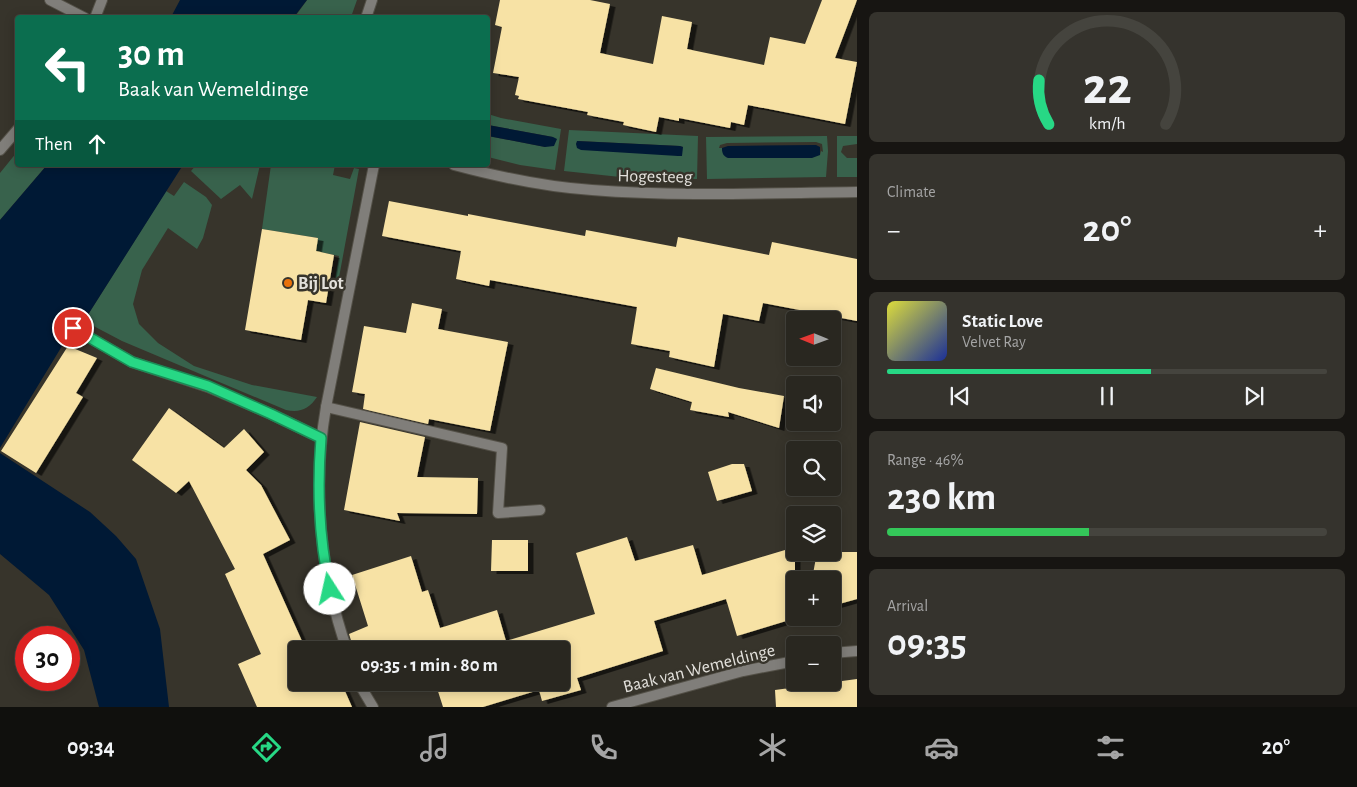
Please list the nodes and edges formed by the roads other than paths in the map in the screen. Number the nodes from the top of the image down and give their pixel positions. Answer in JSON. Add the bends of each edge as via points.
{"nodes":[{"id":1,"x":50,"y":0,"type":"edge"},
{"id":2,"x":102,"y":0,"type":"edge"},
{"id":3,"x":372,"y":0,"type":"edge"},
{"id":4,"x":79,"y":15,"type":"edge"},
{"id":5,"x":96,"y":15,"type":"edge"},
{"id":6,"x":367,"y":15,"type":"edge"},
{"id":7,"x":15,"y":132,"type":"edge"},
{"id":8,"x":0,"y":150,"type":"edge"},
{"id":9,"x":374,"y":167,"type":"edge"},
{"id":10,"x":463,"y":167,"type":"edge"},
{"id":11,"x":857,"y":192,"type":"edge"},
{"id":12,"x":73,"y":328,"type":"dead end"},
{"id":13,"x":326,"y":407,"type":"junction"},
{"id":14,"x":321,"y":438,"type":"junction"},
{"id":15,"x":540,"y":510,"type":"dead end"},
{"id":16,"x":344,"y":641,"type":"edge"},
{"id":17,"x":857,"y":651,"type":"edge"},
{"id":18,"x":841,"y":652,"type":"edge"},
{"id":19,"x":786,"y":662,"type":"edge"},
{"id":20,"x":363,"y":691,"type":"edge"},
{"id":21,"x":373,"y":707,"type":"edge"},
{"id":22,"x":612,"y":707,"type":"edge"}],
"edges":[{"from":1,"to":4,"type":"street"},
{"from":2,"to":5,"type":"street"},
{"from":3,"to":6,"type":"street"},
{"from":7,"to":8,"type":"street"},
{"from":9,"to":13,"type":"street"},
{"from":10,"to":11,"type":"street","name":"Hogesteeg","via":[[590,190],[677,194]]},
{"from":12,"to":14,"type":"street","via":[[132,362],[208,386]]},
{"from":13,"to":14,"type":"street"},
{"from":13,"to":15,"type":"street","via":[[502,448],[498,513]]},
{"from":14,"to":16,"type":"street","via":[[320,515],[327,575]]},
{"from":17,"to":18,"type":"street"},
{"from":19,"to":22,"type":"street","name":"Baak van Wemeldinge","via":[[743,670]]},
{"from":20,"to":21,"type":"street"}]}
